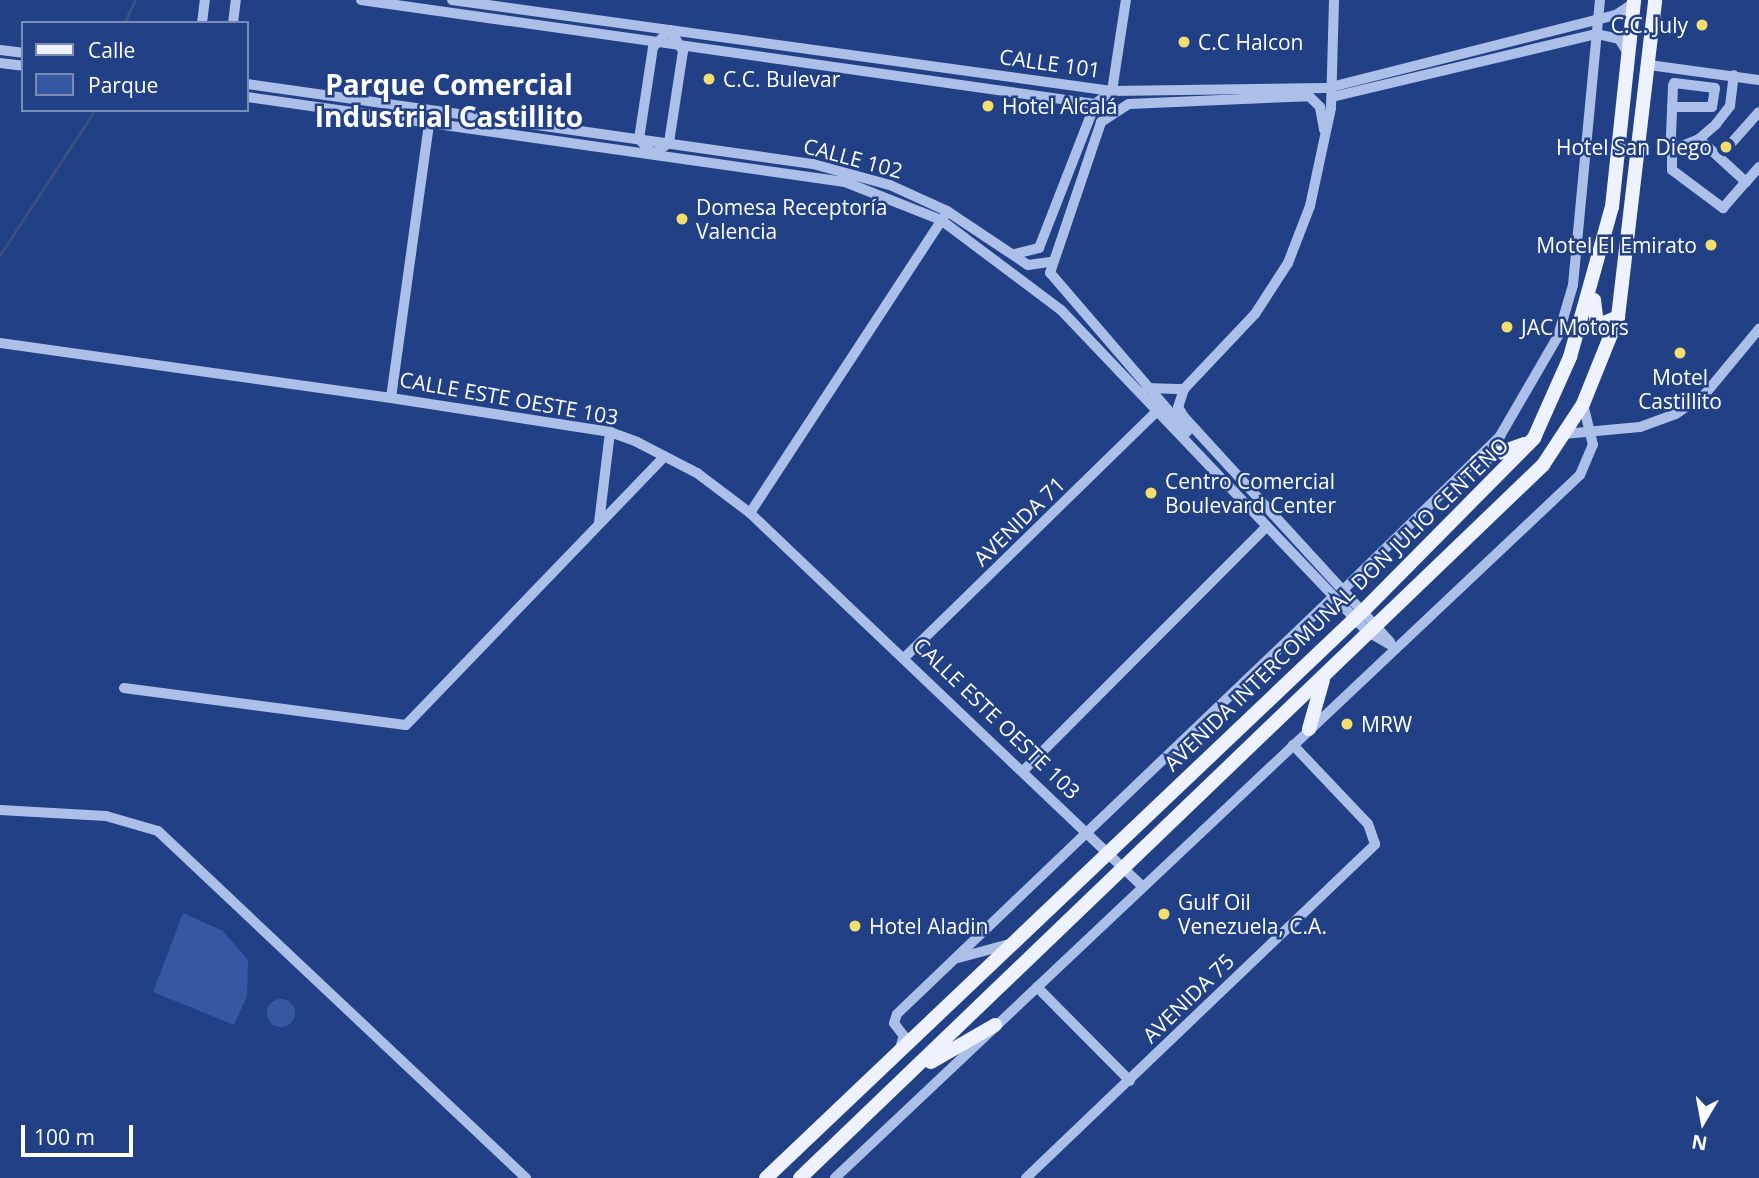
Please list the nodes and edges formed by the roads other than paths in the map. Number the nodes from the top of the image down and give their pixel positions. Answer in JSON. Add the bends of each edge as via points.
{"nodes":[{"id":1,"x":205,"y":0,"type":"edge"},
{"id":2,"x":236,"y":0,"type":"edge"},
{"id":3,"x":361,"y":0,"type":"edge"},
{"id":4,"x":452,"y":0,"type":"edge"},
{"id":5,"x":1126,"y":0,"type":"edge"},
{"id":6,"x":1334,"y":0,"type":"edge"},
{"id":7,"x":1600,"y":0,"type":"edge"},
{"id":8,"x":1655,"y":0,"type":"edge"},
{"id":9,"x":1634,"y":1,"type":"edge"},
{"id":10,"x":1598,"y":20,"type":"junction"},
{"id":11,"x":202,"y":21,"type":"edge"},
{"id":12,"x":233,"y":21,"type":"edge"},
{"id":13,"x":670,"y":30,"type":"junction"},
{"id":14,"x":1597,"y":34,"type":"junction"},
{"id":15,"x":656,"y":41,"type":"junction"},
{"id":16,"x":682,"y":45,"type":"junction"},
{"id":17,"x":0,"y":50,"type":"edge"},
{"id":18,"x":21,"y":53,"type":"edge"},
{"id":19,"x":836,"y":53,"type":"junction"},
{"id":20,"x":1628,"y":53,"type":"junction"},
{"id":21,"x":0,"y":63,"type":"edge"},
{"id":22,"x":1649,"y":65,"type":"junction"},
{"id":23,"x":21,"y":66,"type":"edge"},
{"id":24,"x":835,"y":66,"type":"junction"},
{"id":25,"x":1734,"y":75,"type":"junction"},
{"id":26,"x":1028,"y":80,"type":"junction"},
{"id":27,"x":1759,"y":80,"type":"edge"},
{"id":28,"x":248,"y":84,"type":"edge"},
{"id":29,"x":1159,"y":90,"type":"junction"},
{"id":30,"x":1112,"y":92,"type":"junction"},
{"id":31,"x":1026,"y":93,"type":"junction"},
{"id":32,"x":1329,"y":93,"type":"junction"},
{"id":33,"x":248,"y":97,"type":"edge"},
{"id":34,"x":1160,"y":102,"type":"junction"},
{"id":35,"x":1095,"y":104,"type":"junction"},
{"id":36,"x":1672,"y":107,"type":"dead end"},
{"id":37,"x":1759,"y":112,"type":"edge"},
{"id":38,"x":429,"y":123,"type":"junction"},
{"id":39,"x":1324,"y":130,"type":"junction"},
{"id":40,"x":639,"y":139,"type":"junction"},
{"id":41,"x":1699,"y":139,"type":"junction"},
{"id":42,"x":669,"y":143,"type":"junction"},
{"id":43,"x":1672,"y":150,"type":"junction"},
{"id":44,"x":653,"y":154,"type":"junction"},
{"id":45,"x":1718,"y":157,"type":"junction"},
{"id":46,"x":1074,"y":158,"type":"junction"},
{"id":47,"x":1759,"y":167,"type":"edge"},
{"id":48,"x":1082,"y":171,"type":"junction"},
{"id":49,"x":1746,"y":183,"type":"junction"},
{"id":50,"x":944,"y":216,"type":"junction"},
{"id":51,"x":1016,"y":254,"type":"junction"},
{"id":52,"x":1049,"y":262,"type":"junction"},
{"id":53,"x":1594,"y":285,"type":"junction"},
{"id":54,"x":1618,"y":317,"type":"junction"},
{"id":55,"x":1759,"y":329,"type":"edge"},
{"id":56,"x":0,"y":343,"type":"edge"},
{"id":57,"x":1147,"y":388,"type":"junction"},
{"id":58,"x":1184,"y":389,"type":"junction"},
{"id":59,"x":391,"y":398,"type":"junction"},
{"id":60,"x":1583,"y":404,"type":"junction"},
{"id":61,"x":1157,"y":411,"type":"junction"},
{"id":62,"x":610,"y":432,"type":"junction"},
{"id":63,"x":1564,"y":434,"type":"junction"},
{"id":64,"x":1592,"y":434,"type":"junction"},
{"id":65,"x":1534,"y":438,"type":"junction"},
{"id":66,"x":665,"y":456,"type":"junction"},
{"id":67,"x":1477,"y":461,"type":"junction"},
{"id":68,"x":750,"y":513,"type":"junction"},
{"id":69,"x":599,"y":524,"type":"junction"},
{"id":70,"x":1266,"y":527,"type":"junction"},
{"id":71,"x":1295,"y":555,"type":"junction"},
{"id":72,"x":1344,"y":589,"type":"junction"},
{"id":73,"x":1333,"y":597,"type":"junction"},
{"id":74,"x":1359,"y":613,"type":"junction"},
{"id":75,"x":1373,"y":629,"type":"junction"},
{"id":76,"x":1394,"y":647,"type":"junction"},
{"id":77,"x":906,"y":656,"type":"junction"},
{"id":78,"x":1324,"y":678,"type":"junction"},
{"id":79,"x":124,"y":688,"type":"dead end"},
{"id":80,"x":1309,"y":729,"type":"junction"},
{"id":81,"x":1293,"y":745,"type":"junction"},
{"id":82,"x":1025,"y":769,"type":"junction"},
{"id":83,"x":0,"y":810,"type":"edge"},
{"id":84,"x":1088,"y":833,"type":"junction"},
{"id":85,"x":1109,"y":854,"type":"junction"},
{"id":86,"x":1124,"y":868,"type":"junction"},
{"id":87,"x":1142,"y":886,"type":"junction"},
{"id":88,"x":1015,"y":943,"type":"junction"},
{"id":89,"x":956,"y":959,"type":"junction"},
{"id":90,"x":1037,"y":987,"type":"junction"},
{"id":91,"x":995,"y":1025,"type":"junction"},
{"id":92,"x":898,"y":1054,"type":"junction"},
{"id":93,"x":912,"y":1073,"type":"junction"},
{"id":94,"x":1130,"y":1081,"type":"junction"},
{"id":95,"x":526,"y":1178,"type":"edge"},
{"id":96,"x":766,"y":1178,"type":"edge"},
{"id":97,"x":800,"y":1178,"type":"edge"},
{"id":98,"x":835,"y":1178,"type":"edge"},
{"id":99,"x":1026,"y":1178,"type":"edge"}],
"edges":[{"from":1,"to":11,"type":"street"},
{"from":2,"to":12,"type":"street"},
{"from":3,"to":15,"type":"street","name":"CALLE 101"},
{"from":4,"to":13,"type":"street","name":"CALLE 101"},
{"from":5,"to":30,"type":"street"},
{"from":6,"to":32,"type":"street"},
{"from":7,"to":10,"type":"street","name":"AVENIDA INTERCOMUNAL DON JULIO CENTENO"},
{"from":8,"to":22,"type":"main road","name":"AVENIDA INTERCOMUNAL DON JULIO CENTENO"},
{"from":9,"to":10,"type":"street","name":"CALLE 101"},
{"from":9,"to":20,"type":"main road","name":"AVENIDA INTERCOMUNAL DON JULIO CENTENO"},
{"from":10,"to":14,"type":"street","name":"AVENIDA INTERCOMUNAL DON JULIO CENTENO"},
{"from":10,"to":32,"type":"street","name":"CALLE 101"},
{"from":13,"to":15,"type":"street"},
{"from":13,"to":16,"type":"street"},
{"from":13,"to":19,"type":"street","name":"CALLE 101"},
{"from":14,"to":20,"type":"street","via":[[1619,39]]},
{"from":14,"to":32,"type":"street","name":"CALLE 101"},
{"from":14,"to":67,"type":"street","name":"AVENIDA INTERCOMUNAL DON JULIO CENTENO","via":[[1568,306],[1520,408]]},
{"from":15,"to":16,"type":"street","name":"CALLE 101"},
{"from":15,"to":40,"type":"street"},
{"from":16,"to":24,"type":"street","name":"CALLE 101"},
{"from":16,"to":42,"type":"street"},
{"from":17,"to":18,"type":"street"},
{"from":19,"to":24,"type":"street"},
{"from":19,"to":26,"type":"street","name":"CALLE 101"},
{"from":20,"to":53,"type":"main road","name":"AVENIDA INTERCOMUNAL DON JULIO CENTENO","via":[[1612,207]]},
{"from":21,"to":23,"type":"street"},
{"from":22,"to":25,"type":"street"},
{"from":22,"to":54,"type":"main road","name":"AVENIDA INTERCOMUNAL DON JULIO CENTENO"},
{"from":24,"to":31,"type":"street","name":"CALLE 101"},
{"from":25,"to":27,"type":"street"},
{"from":25,"to":41,"type":"street","via":[[1730,106]]},
{"from":26,"to":30,"type":"street","name":"CALLE 101"},
{"from":26,"to":31,"type":"street"},
{"from":28,"to":40,"type":"street","name":"CALLE 102"},
{"from":29,"to":30,"type":"street","name":"CALLE 101"},
{"from":29,"to":32,"type":"street","name":"CALLE 101"},
{"from":29,"to":34,"type":"street"},
{"from":30,"to":35,"type":"street"},
{"from":31,"to":35,"type":"street","name":"CALLE 101"},
{"from":32,"to":39,"type":"street"},
{"from":33,"to":38,"type":"street","name":"CALLE 102"},
{"from":34,"to":39,"type":"street","via":[[1309,96],[1320,107]]},
{"from":34,"to":48,"type":"street","via":[[1110,111]]},
{"from":35,"to":46,"type":"street"},
{"from":36,"to":43,"type":"street"},
{"from":37,"to":45,"type":"street"},
{"from":38,"to":44,"type":"street","name":"CALLE 102"},
{"from":38,"to":59,"type":"street"},
{"from":39,"to":58,"type":"street","via":[[1310,206],[1288,263],[1255,314]]},
{"from":40,"to":42,"type":"street","name":"CALLE 102"},
{"from":40,"to":44,"type":"street"},
{"from":41,"to":43,"type":"street"},
{"from":41,"to":45,"type":"street"},
{"from":42,"to":44,"type":"street"},
{"from":42,"to":50,"type":"street","name":"CALLE 102","via":[[813,164]]},
{"from":43,"to":49,"type":"street","via":[[1672,170],[1717,207],[1730,204]]},
{"from":44,"to":50,"type":"street","name":"CALLE 102","via":[[845,182]]},
{"from":45,"to":49,"type":"street"},
{"from":46,"to":48,"type":"street"},
{"from":46,"to":51,"type":"street","via":[[1039,248]]},
{"from":47,"to":49,"type":"street"},
{"from":48,"to":52,"type":"street"},
{"from":50,"to":51,"type":"street","name":"CALLE 102"},
{"from":50,"to":61,"type":"street","name":"CALLE 102","via":[[1061,310]]},
{"from":50,"to":68,"type":"street"},
{"from":51,"to":52,"type":"street","name":"CALLE 102","via":[[1028,265]]},
{"from":52,"to":57,"type":"street","name":"CALLE 102","via":[[1059,288]]},
{"from":53,"to":54,"type":"main road","via":[[1593,321],[1606,327]]},
{"from":53,"to":65,"type":"main road","name":"AVENIDA INTERCOMUNAL DON JULIO CENTENO"},
{"from":54,"to":60,"type":"main road","name":"AVENIDA INTERCOMUNAL DON JULIO CENTENO"},
{"from":55,"to":64,"type":"street","via":[[1690,405],[1661,421]]},
{"from":56,"to":59,"type":"street","name":"CALLE ESTE OESTE 103"},
{"from":57,"to":58,"type":"street"},
{"from":57,"to":71,"type":"street","name":"CALLE 102"},
{"from":58,"to":72,"type":"street","name":"CALLE 102","via":[[1178,407],[1184,417]]},
{"from":59,"to":62,"type":"street","name":"CALLE ESTE OESTE 103"},
{"from":60,"to":63,"type":"main road","name":"AVENIDA INTERCOMUNAL DON JULIO CENTENO"},
{"from":60,"to":64,"type":"street"},
{"from":61,"to":70,"type":"street","name":"CALLE 102"},
{"from":61,"to":77,"type":"street","name":"AVENIDA 71"},
{"from":62,"to":66,"type":"street","name":"CALLE ESTE OESTE 103"},
{"from":62,"to":69,"type":"street"},
{"from":63,"to":64,"type":"street"},
{"from":63,"to":75,"type":"main road","name":"AVENIDA INTERCOMUNAL DON JULIO CENTENO","via":[[1522,489]]},
{"from":64,"to":76,"type":"street","via":[[1592,456],[1580,475]]},
{"from":65,"to":67,"type":"main road"},
{"from":65,"to":74,"type":"main road","name":"AVENIDA INTERCOMUNAL DON JULIO CENTENO"},
{"from":66,"to":68,"type":"street","name":"CALLE ESTE OESTE 103"},
{"from":66,"to":69,"type":"street"},
{"from":67,"to":72,"type":"street","name":"AVENIDA INTERCOMUNAL DON JULIO CENTENO"},
{"from":68,"to":77,"type":"street","name":"CALLE ESTE OESTE 103"},
{"from":69,"to":79,"type":"street","via":[[406,725]]},
{"from":70,"to":71,"type":"street","name":"CALLE 102"},
{"from":70,"to":82,"type":"street"},
{"from":71,"to":73,"type":"street","name":"CALLE 102"},
{"from":72,"to":74,"type":"street","name":"CALLE 102"},
{"from":73,"to":74,"type":"street","name":"CALLE 102"},
{"from":73,"to":84,"type":"street","name":"AVENIDA INTERCOMUNAL DON JULIO CENTENO"},
{"from":74,"to":75,"type":"street","name":"CALLE 102"},
{"from":74,"to":85,"type":"main road","name":"AVENIDA INTERCOMUNAL DON JULIO CENTENO"},
{"from":75,"to":76,"type":"street","name":"CALLE 102"},
{"from":75,"to":78,"type":"main road","name":"AVENIDA INTERCOMUNAL DON JULIO CENTENO"},
{"from":76,"to":80,"type":"street"},
{"from":77,"to":82,"type":"street","name":"CALLE ESTE OESTE 103"},
{"from":78,"to":80,"type":"main road"},
{"from":78,"to":86,"type":"main road","name":"AVENIDA INTERCOMUNAL DON JULIO CENTENO"},
{"from":80,"to":81,"type":"street"},
{"from":81,"to":87,"type":"street"},
{"from":81,"to":94,"type":"street","name":"AVENIDA 75","via":[[1368,824],[1374,844]]},
{"from":82,"to":84,"type":"street","name":"CALLE ESTE OESTE 103"},
{"from":83,"to":95,"type":"street","via":[[106,816],[158,831]]},
{"from":84,"to":85,"type":"street","name":"CALLE ESTE OESTE 103"},
{"from":84,"to":89,"type":"street","name":"AVENIDA INTERCOMUNAL DON JULIO CENTENO"},
{"from":85,"to":86,"type":"street","name":"CALLE ESTE OESTE 103"},
{"from":85,"to":88,"type":"main road","name":"AVENIDA INTERCOMUNAL DON JULIO CENTENO"},
{"from":86,"to":87,"type":"street","name":"CALLE ESTE OESTE 103"},
{"from":86,"to":93,"type":"main road","name":"AVENIDA INTERCOMUNAL DON JULIO CENTENO"},
{"from":87,"to":90,"type":"street"},
{"from":88,"to":89,"type":"street"},
{"from":88,"to":92,"type":"main road","name":"AVENIDA INTERCOMUNAL DON JULIO CENTENO"},
{"from":89,"to":92,"type":"street","name":"AVENIDA INTERCOMUNAL DON JULIO CENTENO","via":[[895,1018],[904,1036]]},
{"from":90,"to":91,"type":"street"},
{"from":90,"to":94,"type":"street"},
{"from":91,"to":93,"type":"main road"},
{"from":91,"to":98,"type":"street"},
{"from":92,"to":96,"type":"main road","name":"AVENIDA INTERCOMUNAL DON JULIO CENTENO"},
{"from":93,"to":97,"type":"main road","name":"AVENIDA INTERCOMUNAL DON JULIO CENTENO"},
{"from":94,"to":99,"type":"street","name":"AVENIDA 75"}]}
